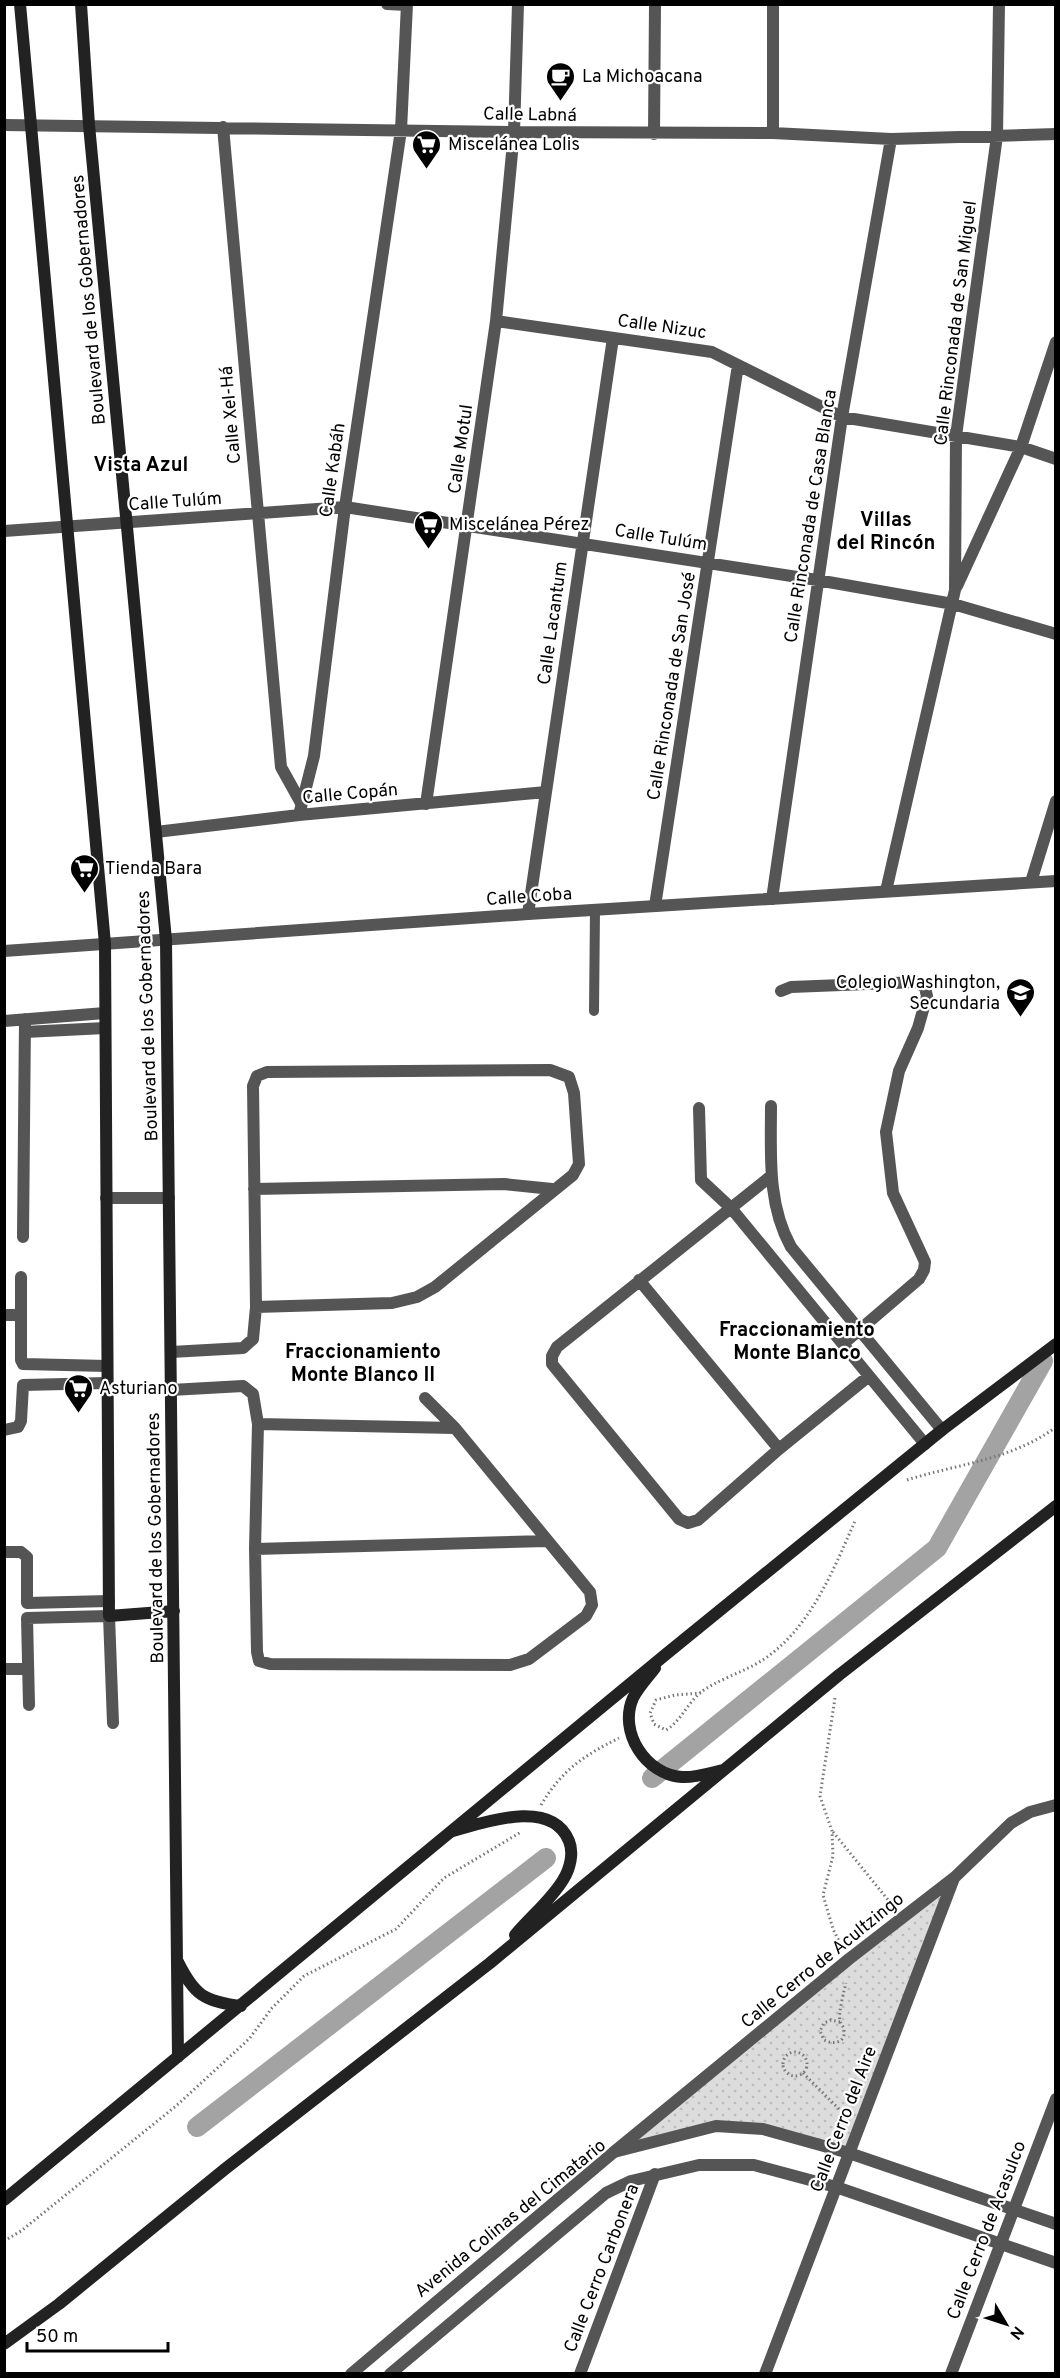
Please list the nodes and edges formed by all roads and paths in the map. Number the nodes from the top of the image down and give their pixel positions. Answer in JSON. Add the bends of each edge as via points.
{"nodes":[{"id":1,"x":20,"y":4,"type":"edge"},
{"id":2,"x":81,"y":4,"type":"edge"},
{"id":3,"x":387,"y":4,"type":"edge"},
{"id":4,"x":518,"y":4,"type":"edge"},
{"id":5,"x":655,"y":4,"type":"edge"},
{"id":6,"x":772,"y":4,"type":"edge"},
{"id":7,"x":999,"y":4,"type":"edge"},
{"id":8,"x":407,"y":5,"type":"edge"},
{"id":9,"x":4,"y":125,"type":"edge"},
{"id":10,"x":89,"y":125,"type":"junction"},
{"id":11,"x":33,"y":126,"type":"junction"},
{"id":12,"x":223,"y":127,"type":"junction"},
{"id":13,"x":401,"y":130,"type":"junction"},
{"id":14,"x":514,"y":132,"type":"junction"},
{"id":15,"x":773,"y":133,"type":"junction"},
{"id":16,"x":654,"y":134,"type":"junction"},
{"id":17,"x":1056,"y":134,"type":"edge"},
{"id":18,"x":997,"y":136,"type":"junction"},
{"id":19,"x":891,"y":139,"type":"junction"},
{"id":20,"x":496,"y":321,"type":"junction"},
{"id":21,"x":613,"y":338,"type":"junction"},
{"id":22,"x":1056,"y":342,"type":"edge"},
{"id":23,"x":738,"y":365,"type":"junction"},
{"id":24,"x":842,"y":417,"type":"junction"},
{"id":25,"x":956,"y":436,"type":"junction"},
{"id":26,"x":1021,"y":447,"type":"junction"},
{"id":27,"x":1056,"y":459,"type":"edge"},
{"id":28,"x":345,"y":507,"type":"junction"},
{"id":29,"x":257,"y":513,"type":"junction"},
{"id":30,"x":127,"y":522,"type":"junction"},
{"id":31,"x":468,"y":526,"type":"junction"},
{"id":32,"x":68,"y":527,"type":"junction"},
{"id":33,"x":4,"y":531,"type":"edge"},
{"id":34,"x":582,"y":543,"type":"junction"},
{"id":35,"x":708,"y":563,"type":"junction"},
{"id":36,"x":818,"y":580,"type":"junction"},
{"id":37,"x":955,"y":590,"type":"junction"},
{"id":38,"x":953,"y":604,"type":"junction"},
{"id":39,"x":1056,"y":634,"type":"edge"},
{"id":40,"x":546,"y":792,"type":"junction"},
{"id":41,"x":1056,"y":801,"type":"edge"},
{"id":42,"x":426,"y":804,"type":"junction"},
{"id":43,"x":300,"y":809,"type":"junction"},
{"id":44,"x":156,"y":832,"type":"junction"},
{"id":45,"x":1056,"y":881,"type":"edge"},
{"id":46,"x":1031,"y":882,"type":"junction"},
{"id":47,"x":886,"y":891,"type":"junction"},
{"id":48,"x":772,"y":899,"type":"junction"},
{"id":49,"x":655,"y":906,"type":"junction"},
{"id":50,"x":595,"y":910,"type":"junction"},
{"id":51,"x":528,"y":914,"type":"junction"},
{"id":52,"x":166,"y":939,"type":"junction"},
{"id":53,"x":105,"y":944,"type":"junction"},
{"id":54,"x":4,"y":951,"type":"edge"},
{"id":55,"x":781,"y":991,"type":"dead end"},
{"id":56,"x":594,"y":1011,"type":"dead end"},
{"id":57,"x":105,"y":1013,"type":"junction"},
{"id":58,"x":4,"y":1021,"type":"edge"},
{"id":59,"x":25,"y":1025,"type":"junction"},
{"id":60,"x":105,"y":1028,"type":"junction"},
{"id":61,"x":771,"y":1106,"type":"dead end"},
{"id":62,"x":699,"y":1108,"type":"dead end"},
{"id":63,"x":771,"y":1176,"type":"junction"},
{"id":64,"x":254,"y":1189,"type":"junction"},
{"id":65,"x":552,"y":1189,"type":"junction"},
{"id":66,"x":106,"y":1198,"type":"junction"},
{"id":67,"x":169,"y":1198,"type":"junction"},
{"id":68,"x":731,"y":1208,"type":"junction"},
{"id":69,"x":24,"y":1237,"type":"dead end"},
{"id":70,"x":21,"y":1277,"type":"dead end"},
{"id":71,"x":639,"y":1280,"type":"junction"},
{"id":72,"x":256,"y":1307,"type":"junction"},
{"id":73,"x":4,"y":1315,"type":"edge"},
{"id":74,"x":20,"y":1315,"type":"junction"},
{"id":75,"x":859,"y":1329,"type":"junction"},
{"id":76,"x":843,"y":1344,"type":"junction"},
{"id":77,"x":1056,"y":1344,"type":"edge"},
{"id":78,"x":171,"y":1352,"type":"junction"},
{"id":79,"x":107,"y":1366,"type":"junction"},
{"id":80,"x":869,"y":1377,"type":"junction"},
{"id":81,"x":107,"y":1383,"type":"junction"},
{"id":82,"x":171,"y":1390,"type":"junction"},
{"id":83,"x":425,"y":1398,"type":"dead end"},
{"id":84,"x":258,"y":1424,"type":"junction"},
{"id":85,"x":1056,"y":1427,"type":"edge"},
{"id":86,"x":455,"y":1428,"type":"junction"},
{"id":87,"x":4,"y":1430,"type":"edge"},
{"id":88,"x":942,"y":1430,"type":"junction"},
{"id":89,"x":925,"y":1444,"type":"junction"},
{"id":90,"x":779,"y":1449,"type":"junction"},
{"id":91,"x":907,"y":1480,"type":"dead end"},
{"id":92,"x":1056,"y":1506,"type":"edge"},
{"id":93,"x":863,"y":1513,"type":"dead end"},
{"id":94,"x":547,"y":1541,"type":"junction"},
{"id":95,"x":255,"y":1549,"type":"junction"},
{"id":96,"x":4,"y":1552,"type":"edge"},
{"id":97,"x":108,"y":1601,"type":"junction"},
{"id":98,"x":174,"y":1611,"type":"junction"},
{"id":99,"x":109,"y":1616,"type":"junction"},
{"id":100,"x":664,"y":1655,"type":"junction"},
{"id":101,"x":4,"y":1669,"type":"edge"},
{"id":102,"x":28,"y":1669,"type":"junction"},
{"id":103,"x":839,"y":1676,"type":"junction"},
{"id":104,"x":701,"y":1693,"type":"junction"},
{"id":105,"x":28,"y":1705,"type":"dead end"},
{"id":106,"x":113,"y":1723,"type":"dead end"},
{"id":107,"x":632,"y":1732,"type":"junction"},
{"id":108,"x":724,"y":1770,"type":"junction"},
{"id":109,"x":1056,"y":1805,"type":"edge"},
{"id":110,"x":534,"y":1815,"type":"junction"},
{"id":111,"x":832,"y":1831,"type":"junction"},
{"id":112,"x":449,"y":1833,"type":"junction"},
{"id":113,"x":955,"y":1877,"type":"junction"},
{"id":114,"x":902,"y":1917,"type":"junction"},
{"id":115,"x":176,"y":1959,"type":"junction"},
{"id":116,"x":849,"y":1959,"type":"junction"},
{"id":117,"x":490,"y":1963,"type":"junction"},
{"id":118,"x":241,"y":2006,"type":"junction"},
{"id":119,"x":840,"y":2022,"type":"junction"},
{"id":120,"x":178,"y":2057,"type":"junction"},
{"id":121,"x":803,"y":2073,"type":"junction"},
{"id":122,"x":1056,"y":2099,"type":"edge"},
{"id":123,"x":858,"y":2128,"type":"junction"},
{"id":124,"x":614,"y":2152,"type":"junction"},
{"id":125,"x":849,"y":2153,"type":"junction"},
{"id":126,"x":655,"y":2174,"type":"junction"},
{"id":127,"x":836,"y":2187,"type":"junction"},
{"id":128,"x":4,"y":2200,"type":"edge"},
{"id":129,"x":1013,"y":2209,"type":"junction"},
{"id":130,"x":1056,"y":2224,"type":"edge"},
{"id":131,"x":4,"y":2241,"type":"edge"},
{"id":132,"x":1000,"y":2243,"type":"junction"},
{"id":133,"x":1056,"y":2263,"type":"edge"},
{"id":134,"x":4,"y":2344,"type":"edge"},
{"id":135,"x":351,"y":2373,"type":"edge"},
{"id":136,"x":390,"y":2373,"type":"edge"},
{"id":137,"x":580,"y":2373,"type":"edge"},
{"id":138,"x":765,"y":2373,"type":"edge"},
{"id":139,"x":951,"y":2373,"type":"edge"}],
"edges":[{"from":1,"to":11,"type":"main road"},
{"from":2,"to":10,"type":"main road","name":"Boulevard de los Gobernadores"},
{"from":3,"to":8,"type":"street"},
{"from":4,"to":14,"type":"street","name":"Calle Motul"},
{"from":5,"to":16,"type":"street"},
{"from":6,"to":15,"type":"street"},
{"from":7,"to":18,"type":"street","name":"Calle Rinconada de San Miguel"},
{"from":8,"to":13,"type":"street","name":"Calle Kabáh"},
{"from":9,"to":11,"type":"street","name":"Calle Labná"},
{"from":10,"to":11,"type":"street","name":"Calle Labná"},
{"from":10,"to":12,"type":"street","name":"Calle Labná"},
{"from":10,"to":30,"type":"main road","name":"Boulevard de los Gobernadores"},
{"from":11,"to":32,"type":"main road"},
{"from":12,"to":13,"type":"street","name":"Calle Labná"},
{"from":12,"to":29,"type":"street","name":"Calle Xel-Há"},
{"from":13,"to":14,"type":"street","name":"Calle Labná"},
{"from":13,"to":28,"type":"street","name":"Calle Kabáh"},
{"from":14,"to":16,"type":"street","name":"Calle Labná"},
{"from":14,"to":20,"type":"street","name":"Calle Motul"},
{"from":15,"to":16,"type":"street","name":"Calle Labná"},
{"from":15,"to":19,"type":"street","name":"Calle Labná"},
{"from":17,"to":18,"type":"street","name":"Calle Labná"},
{"from":18,"to":19,"type":"street","name":"Calle Labná"},
{"from":18,"to":25,"type":"street","name":"Calle Rinconada de San Miguel"},
{"from":19,"to":24,"type":"street","name":"Calle Rinconada de Casa Blanca"},
{"from":20,"to":21,"type":"street","name":"Calle Nizuc"},
{"from":20,"to":31,"type":"street","name":"Calle Motul"},
{"from":21,"to":23,"type":"street","name":"Calle Nizuc","via":[[712,352]]},
{"from":21,"to":34,"type":"street","name":"Calle Lacantum"},
{"from":22,"to":26,"type":"street"},
{"from":23,"to":24,"type":"street","name":"Calle Nizuc"},
{"from":23,"to":35,"type":"street","name":"Calle Rinconada de San José"},
{"from":24,"to":25,"type":"street","name":"Calle Nizuc"},
{"from":24,"to":36,"type":"street","name":"Calle Rinconada de Casa Blanca"},
{"from":25,"to":26,"type":"street","name":"Calle Nizuc"},
{"from":25,"to":37,"type":"street","name":"Calle Rinconada de San Miguel"},
{"from":26,"to":27,"type":"street","name":"Calle Nizuc"},
{"from":26,"to":37,"type":"street"},
{"from":28,"to":29,"type":"street","name":"Calle Tulúm"},
{"from":28,"to":31,"type":"street","name":"Calle Tulúm"},
{"from":28,"to":43,"type":"street","name":"Calle Kabáh","via":[[314,756]]},
{"from":29,"to":30,"type":"street","name":"Calle Tulúm"},
{"from":29,"to":43,"type":"street","name":"Calle Xel-Há","via":[[281,767]]},
{"from":30,"to":32,"type":"street","name":"Calle Tulúm"},
{"from":30,"to":44,"type":"main road","name":"Boulevard de los Gobernadores"},
{"from":31,"to":34,"type":"street","name":"Calle Tulúm"},
{"from":31,"to":42,"type":"street","name":"Calle Motul"},
{"from":32,"to":33,"type":"street","name":"Calle Tulúm"},
{"from":32,"to":53,"type":"main road"},
{"from":34,"to":35,"type":"street","name":"Calle Tulúm"},
{"from":34,"to":40,"type":"street","name":"Calle Lacantum"},
{"from":35,"to":36,"type":"street","name":"Calle Tulúm"},
{"from":35,"to":49,"type":"street","name":"Calle Rinconada de San José"},
{"from":36,"to":38,"type":"street","name":"Calle Tulúm"},
{"from":36,"to":48,"type":"street","name":"Calle Rinconada de Casa Blanca"},
{"from":37,"to":38,"type":"street","name":"Calle Rinconada de San Miguel"},
{"from":38,"to":39,"type":"street","name":"Calle Tulúm"},
{"from":38,"to":47,"type":"street","name":"Calle Rinconada de San Miguel"},
{"from":40,"to":42,"type":"street","name":"Calle Copán"},
{"from":40,"to":51,"type":"street","name":"Calle Lacantum"},
{"from":41,"to":46,"type":"street"},
{"from":42,"to":43,"type":"street","name":"Calle Copán"},
{"from":43,"to":44,"type":"street","name":"Calle Copán"},
{"from":44,"to":52,"type":"main road","name":"Boulevard de los Gobernadores"},
{"from":45,"to":46,"type":"street","name":"Calle Coba"},
{"from":46,"to":47,"type":"street","name":"Calle Coba"},
{"from":47,"to":48,"type":"street","name":"Calle Coba"},
{"from":48,"to":49,"type":"street","name":"Calle Coba"},
{"from":49,"to":50,"type":"street","name":"Calle Coba"},
{"from":50,"to":51,"type":"street","name":"Calle Coba"},
{"from":50,"to":56,"type":"lane"},
{"from":51,"to":52,"type":"street","name":"Calle Coba"},
{"from":52,"to":53,"type":"street","name":"Calle Coba"},
{"from":52,"to":67,"type":"main road","name":"Boulevard de los Gobernadores"},
{"from":53,"to":54,"type":"street","name":"Calle Coba"},
{"from":53,"to":57,"type":"main road"},
{"from":55,"to":75,"type":"street","via":[[791,987],[918,982],[925,987],[927,996],[899,1071],[886,1132],[893,1193],[925,1262],[924,1270],[919,1279]]},
{"from":57,"to":59,"type":"street"},
{"from":57,"to":60,"type":"main road"},
{"from":58,"to":59,"type":"street"},
{"from":59,"to":60,"type":"street"},
{"from":59,"to":69,"type":"street"},
{"from":60,"to":66,"type":"main road"},
{"from":61,"to":63,"type":"street"},
{"from":62,"to":68,"type":"street","via":[[701,1180]]},
{"from":63,"to":68,"type":"street"},
{"from":63,"to":75,"type":"street","via":[[781,1228],[791,1247]]},
{"from":64,"to":65,"type":"street","via":[[504,1184]]},
{"from":64,"to":65,"type":"street","via":[[253,1086],[257,1076],[267,1072],[550,1070],[569,1077],[573,1083],[579,1164],[573,1174]]},
{"from":64,"to":72,"type":"street"},
{"from":65,"to":72,"type":"street","via":[[435,1287],[417,1297],[392,1303]]},
{"from":66,"to":67,"type":"street"},
{"from":66,"to":79,"type":"main road"},
{"from":67,"to":78,"type":"main road","name":"Boulevard de los Gobernadores"},
{"from":68,"to":71,"type":"street"},
{"from":68,"to":76,"type":"street"},
{"from":70,"to":74,"type":"street"},
{"from":71,"to":90,"type":"street"},
{"from":71,"to":90,"type":"street","via":[[557,1347],[552,1364],[679,1519],[688,1523],[698,1520]]},
{"from":72,"to":78,"type":"street","via":[[253,1339],[243,1348]]},
{"from":73,"to":74,"type":"street"},
{"from":74,"to":79,"type":"street","via":[[23,1364]]},
{"from":75,"to":76,"type":"street"},
{"from":75,"to":88,"type":"street"},
{"from":76,"to":80,"type":"street"},
{"from":77,"to":88,"type":"main road"},
{"from":78,"to":82,"type":"main road","name":"Boulevard de los Gobernadores"},
{"from":79,"to":81,"type":"main road"},
{"from":80,"to":89,"type":"street"},
{"from":80,"to":90,"type":"street"},
{"from":81,"to":87,"type":"street","via":[[23,1384],[21,1421],[18,1427]]},
{"from":81,"to":97,"type":"main road"},
{"from":82,"to":84,"type":"street","via":[[243,1386],[252,1394]]},
{"from":82,"to":98,"type":"main road","name":"Boulevard de los Gobernadores"},
{"from":83,"to":86,"type":"street"},
{"from":84,"to":86,"type":"street"},
{"from":84,"to":95,"type":"street"},
{"from":85,"to":91,"type":"path","via":[[1040,1439],[1001,1456]]},
{"from":86,"to":94,"type":"street"},
{"from":88,"to":89,"type":"main road"},
{"from":89,"to":100,"type":"main road"},
{"from":92,"to":103,"type":"main road"},
{"from":93,"to":104,"type":"path","via":[[855,1521],[823,1589],[783,1645]]},
{"from":94,"to":95,"type":"street"},
{"from":94,"to":95,"type":"street","via":[[590,1592],[592,1605],[586,1616],[546,1648],[510,1665],[259,1661]]},
{"from":96,"to":97,"type":"street","via":[[21,1552],[27,1557],[27,1603]]},
{"from":97,"to":99,"type":"main road"},
{"from":98,"to":99,"type":"main road"},
{"from":98,"to":115,"type":"main road","name":"Boulevard de los Gobernadores"},
{"from":99,"to":102,"type":"street","via":[[27,1618]]},
{"from":99,"to":106,"type":"street"},
{"from":100,"to":107,"type":"main road","via":[[633,1699]]},
{"from":100,"to":112,"type":"main road"},
{"from":101,"to":102,"type":"street"},
{"from":102,"to":105,"type":"street"},
{"from":103,"to":108,"type":"main road"},
{"from":103,"to":111,"type":"path","via":[[820,1796]]},
{"from":104,"to":104,"type":"path","via":[[656,1700],[650,1713],[654,1724],[666,1730],[677,1723]]},
{"from":107,"to":108,"type":"main road","via":[[644,1757],[663,1774],[683,1778]]},
{"from":107,"to":110,"type":"path","via":[[574,1764]]},
{"from":108,"to":117,"type":"main road"},
{"from":109,"to":113,"type":"street","name":"Calle Cerro de Acultzingo","via":[[1030,1812],[1011,1823]]},
{"from":110,"to":112,"type":"main road","via":[[502,1817]]},
{"from":110,"to":117,"type":"main road","via":[[562,1828],[570,1843],[572,1862],[563,1880]]},
{"from":110,"to":131,"type":"path","via":[[518,1835],[444,1878],[396,1929],[304,1976],[272,2008],[249,2039],[176,2106]]},
{"from":111,"to":114,"type":"path"},
{"from":111,"to":116,"type":"path","via":[[833,1856],[823,1895],[833,1929]]},
{"from":112,"to":118,"type":"main road"},
{"from":113,"to":114,"type":"street","name":"Calle Cerro de Acultzingo"},
{"from":113,"to":123,"type":"street","name":"Calle Cerro del Aire"},
{"from":114,"to":116,"type":"street","name":"Calle Cerro de Acultzingo"},
{"from":115,"to":118,"type":"main road","via":[[186,1977],[207,1999]]},
{"from":115,"to":120,"type":"main road","name":"Boulevard de los Gobernadores"},
{"from":116,"to":119,"type":"path"},
{"from":116,"to":124,"type":"street","name":"Calle Cerro de Acultzingo"},
{"from":117,"to":134,"type":"main road"},
{"from":118,"to":120,"type":"main road"},
{"from":119,"to":119,"type":"path","via":[[824,2023],[820,2031],[824,2040],[834,2044],[842,2039],[844,2030]]},
{"from":120,"to":128,"type":"main road"},
{"from":121,"to":121,"type":"path","via":[[808,2064],[804,2055],[790,2053],[783,2065],[787,2073],[795,2077]]},
{"from":121,"to":123,"type":"path"},
{"from":122,"to":129,"type":"street","name":"Calle Cerro de Acasulco"},
{"from":123,"to":125,"type":"street","name":"Calle Cerro del Aire"},
{"from":124,"to":125,"type":"street","name":"Avenida Colinas del Cimatario","via":[[716,2126],[763,2129]]},
{"from":124,"to":135,"type":"street","name":"Avenida Colinas del Cimatario"},
{"from":125,"to":127,"type":"street","name":"Calle Cerro del Aire"},
{"from":125,"to":129,"type":"street","name":"Avenida Colinas del Cimatario"},
{"from":126,"to":127,"type":"street","via":[[699,2165],[754,2165]]},
{"from":126,"to":136,"type":"street","via":[[606,2193]]},
{"from":126,"to":137,"type":"street","name":"Calle Cerro Carbonera"},
{"from":127,"to":132,"type":"street"},
{"from":127,"to":138,"type":"street","name":"Calle Cerro del Aire"},
{"from":129,"to":130,"type":"street","name":"Avenida Colinas del Cimatario"},
{"from":129,"to":132,"type":"street","name":"Calle Cerro de Acasulco"},
{"from":132,"to":133,"type":"street"},
{"from":132,"to":139,"type":"street","name":"Calle Cerro de Acasulco"}]}
